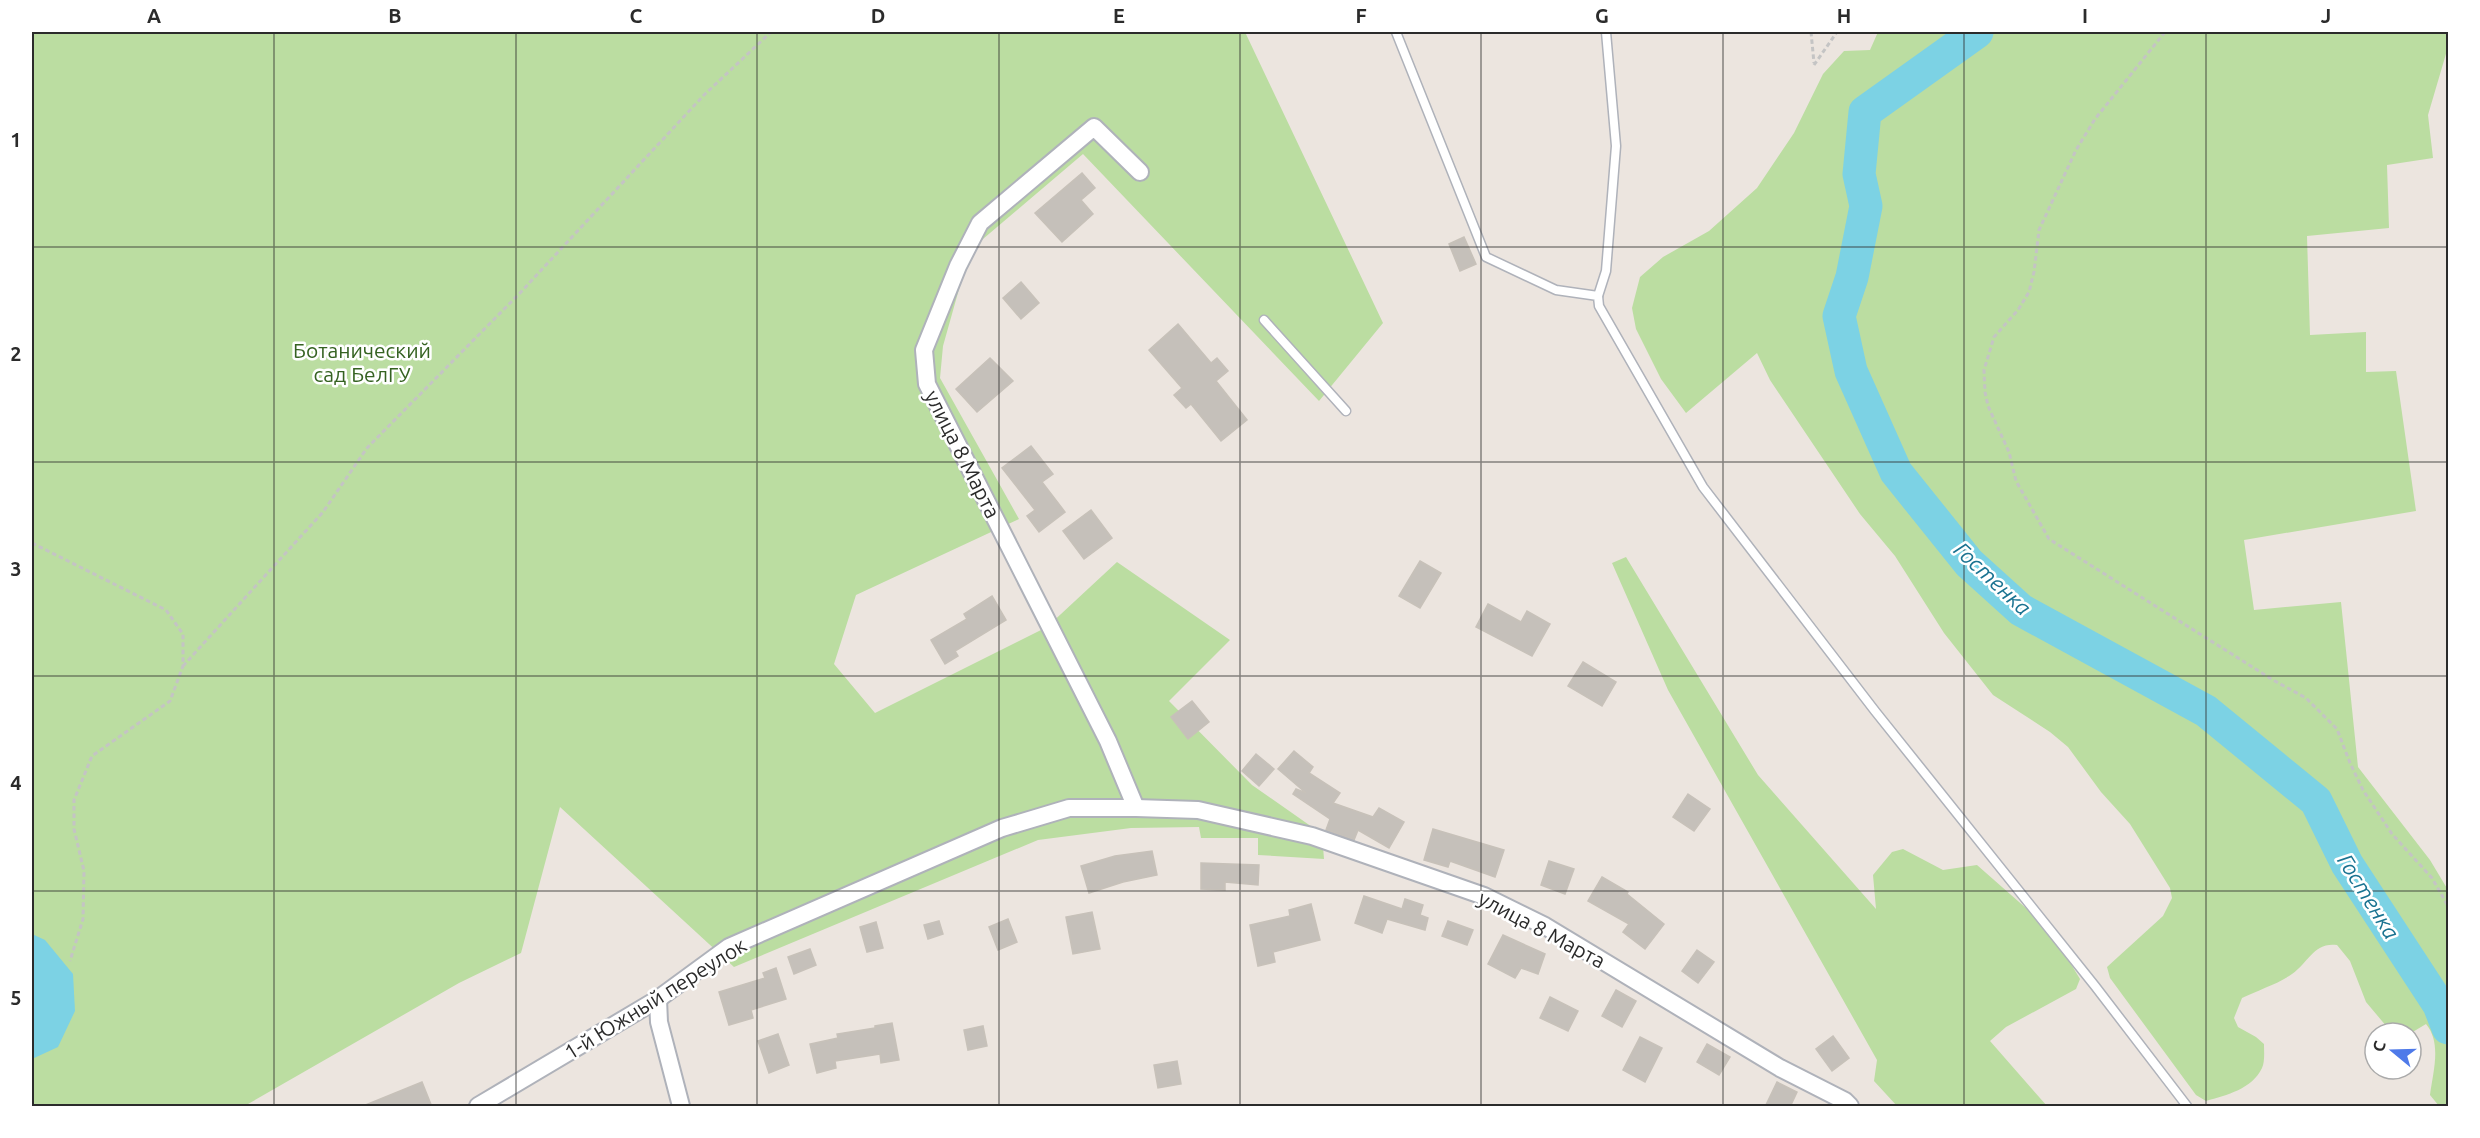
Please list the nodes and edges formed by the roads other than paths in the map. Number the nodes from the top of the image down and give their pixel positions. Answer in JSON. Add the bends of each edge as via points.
{"nodes":[{"id":1,"x":1396,"y":32,"type":"edge"},
{"id":2,"x":1606,"y":32,"type":"edge"},
{"id":3,"x":1140,"y":172,"type":"dead end"},
{"id":4,"x":1598,"y":296,"type":"junction"},
{"id":5,"x":1264,"y":320,"type":"dead end"},
{"id":6,"x":1346,"y":411,"type":"dead end"},
{"id":7,"x":1136,"y":808,"type":"junction"},
{"id":8,"x":1002,"y":828,"type":"joint"},
{"id":9,"x":658,"y":999,"type":"junction"},
{"id":10,"x":478,"y":1107,"type":"edge"},
{"id":11,"x":681,"y":1107,"type":"edge"},
{"id":12,"x":1850,"y":1107,"type":"edge"},
{"id":13,"x":2187,"y":1107,"type":"edge"}],
"edges":[{"from":1,"to":4,"type":"lane","via":[[1486,257],[1556,290]]},
{"from":2,"to":4,"type":"lane","via":[[1616,146],[1606,271]]},
{"from":3,"to":7,"type":"street","name":"улица 8 Марта","via":[[1094,127],[980,223],[957,266],[924,350],[927,384],[1108,741]]},
{"from":4,"to":13,"type":"lane","via":[[1599,306],[1703,487]]},
{"from":5,"to":6,"type":"lane"},
{"from":7,"to":8,"type":"street","name":"улица 8 Марта","via":[[1069,808]]},
{"from":7,"to":12,"type":"street","name":"улица 8 Марта","via":[[1198,810],[1312,836],[1484,896],[1545,926]]},
{"from":8,"to":9,"type":"street","name":"1-й Южный переулок","via":[[729,947]]},
{"from":9,"to":10,"type":"street","name":"1-й Южный переулок"},
{"from":9,"to":11,"type":"street","via":[[659,1022]]}]}
